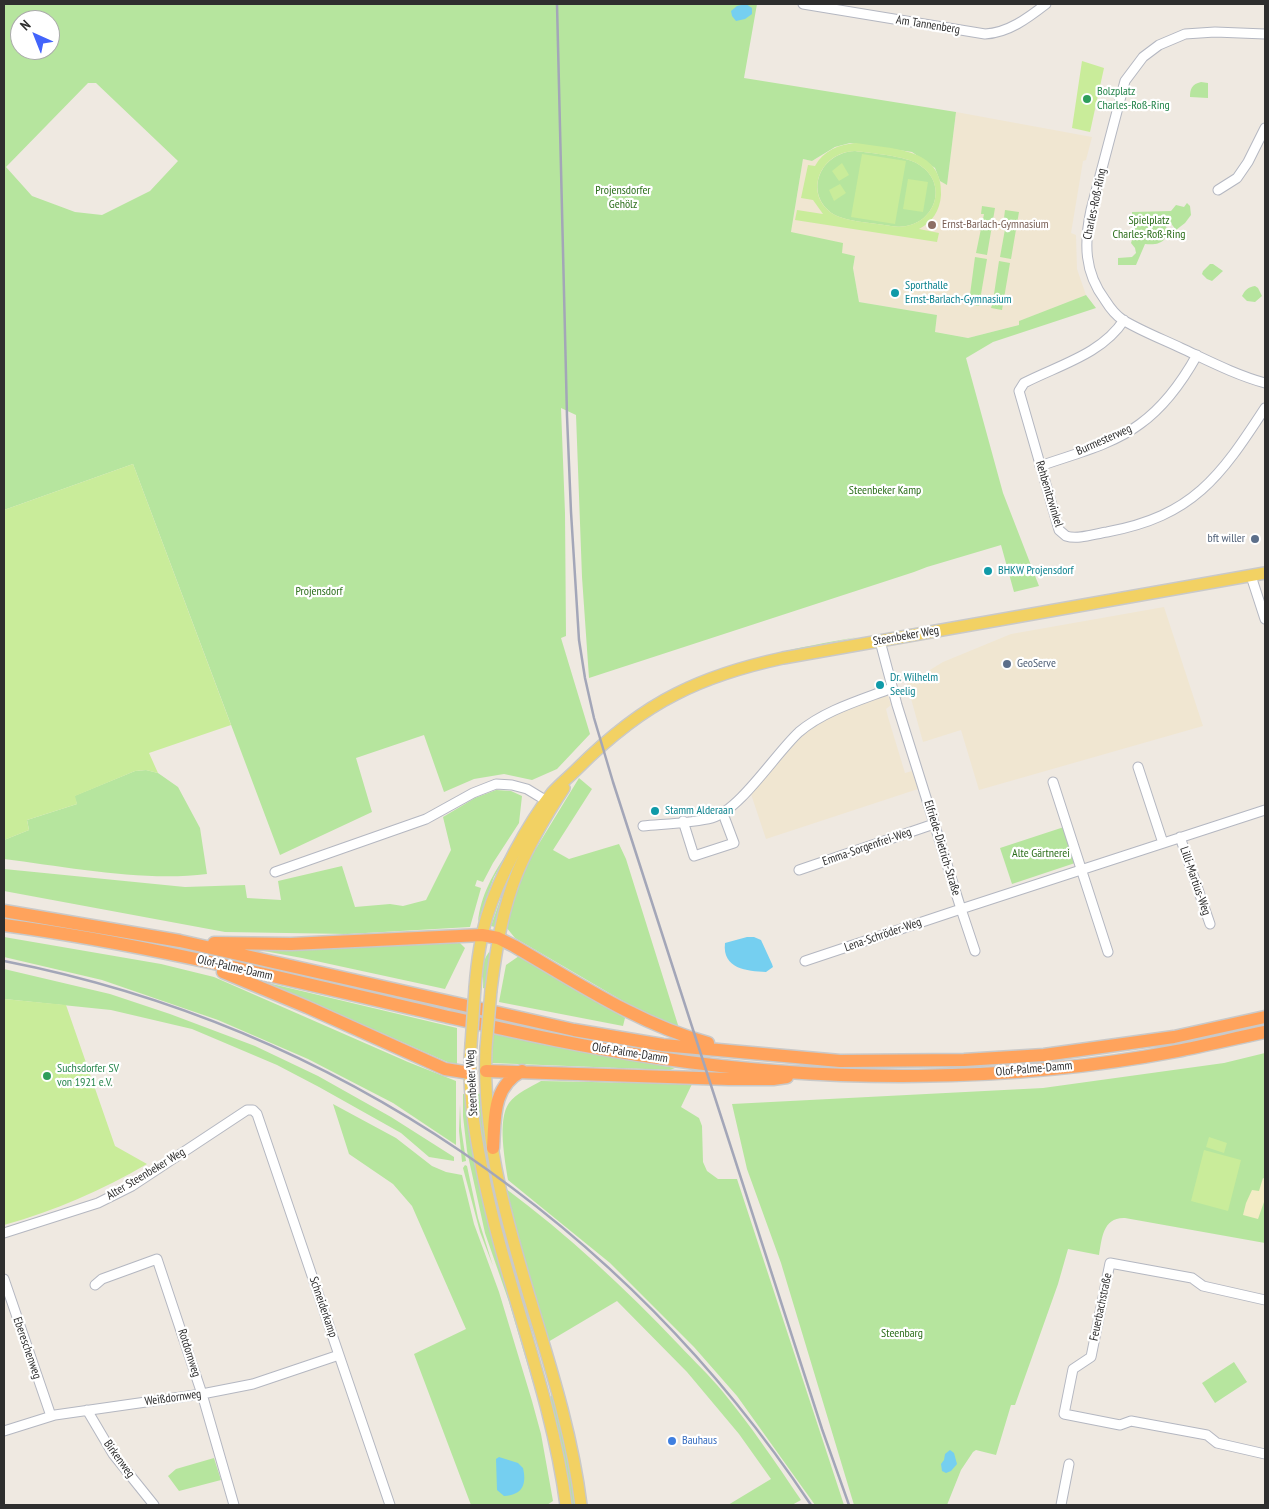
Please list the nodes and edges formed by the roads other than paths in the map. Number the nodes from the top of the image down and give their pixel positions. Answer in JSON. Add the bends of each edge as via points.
{"nodes":[{"id":1,"x":803,"y":4,"type":"edge"},
{"id":2,"x":1046,"y":4,"type":"edge"},
{"id":3,"x":1265,"y":34,"type":"edge"},
{"id":4,"x":1265,"y":128,"type":"edge"},
{"id":5,"x":1218,"y":190,"type":"dead end"},
{"id":6,"x":1124,"y":320,"type":"junction"},
{"id":7,"x":1197,"y":355,"type":"junction"},
{"id":8,"x":1265,"y":383,"type":"edge"},
{"id":9,"x":1265,"y":408,"type":"edge"},
{"id":10,"x":1040,"y":466,"type":"junction"},
{"id":11,"x":1265,"y":573,"type":"edge"},
{"id":12,"x":1251,"y":576,"type":"junction"},
{"id":13,"x":1265,"y":619,"type":"edge"},
{"id":14,"x":880,"y":641,"type":"junction"},
{"id":15,"x":892,"y":688,"type":"junction"},
{"id":16,"x":1138,"y":767,"type":"dead end"},
{"id":17,"x":1053,"y":782,"type":"dead end"},
{"id":18,"x":550,"y":803,"type":"junction"},
{"id":19,"x":1265,"y":810,"type":"edge"},
{"id":20,"x":725,"y":819,"type":"dead end"},
{"id":21,"x":683,"y":821,"type":"junction"},
{"id":22,"x":934,"y":824,"type":"junction"},
{"id":23,"x":643,"y":826,"type":"dead end"},
{"id":24,"x":1180,"y":837,"type":"junction"},
{"id":25,"x":1163,"y":843,"type":"junction"},
{"id":26,"x":799,"y":870,"type":"dead end"},
{"id":27,"x":1081,"y":870,"type":"junction"},
{"id":28,"x":275,"y":872,"type":"dead end"},
{"id":29,"x":961,"y":909,"type":"junction"},
{"id":30,"x":4,"y":911,"type":"edge"},
{"id":31,"x":1210,"y":924,"type":"dead end"},
{"id":32,"x":4,"y":925,"type":"edge"},
{"id":33,"x":482,"y":935,"type":"junction"},
{"id":34,"x":498,"y":938,"type":"junction"},
{"id":35,"x":180,"y":941,"type":"junction"},
{"id":36,"x":975,"y":951,"type":"dead end"},
{"id":37,"x":1108,"y":952,"type":"dead end"},
{"id":38,"x":173,"y":954,"type":"junction"},
{"id":39,"x":805,"y":961,"type":"dead end"},
{"id":40,"x":1265,"y":1017,"type":"edge"},
{"id":41,"x":1265,"y":1032,"type":"edge"},
{"id":42,"x":742,"y":1052,"type":"junction"},
{"id":43,"x":486,"y":1071,"type":"junction"},
{"id":44,"x":522,"y":1071,"type":"junction"},
{"id":45,"x":470,"y":1072,"type":"junction"},
{"id":46,"x":812,"y":1073,"type":"junction"},
{"id":47,"x":252,"y":1110,"type":"joint"},
{"id":48,"x":493,"y":1148,"type":"junction"},
{"id":49,"x":4,"y":1233,"type":"edge"},
{"id":50,"x":4,"y":1279,"type":"edge"},
{"id":51,"x":95,"y":1285,"type":"dead end"},
{"id":52,"x":1265,"y":1300,"type":"edge"},
{"id":53,"x":339,"y":1355,"type":"junction"},
{"id":54,"x":552,"y":1370,"type":"junction"},
{"id":55,"x":537,"y":1374,"type":"junction"},
{"id":56,"x":202,"y":1394,"type":"junction"},
{"id":57,"x":87,"y":1410,"type":"junction"},
{"id":58,"x":51,"y":1416,"type":"junction"},
{"id":59,"x":4,"y":1431,"type":"edge"},
{"id":60,"x":1265,"y":1454,"type":"edge"},
{"id":61,"x":1069,"y":1464,"type":"dead end"},
{"id":62,"x":154,"y":1505,"type":"edge"},
{"id":63,"x":234,"y":1505,"type":"edge"},
{"id":64,"x":390,"y":1505,"type":"edge"},
{"id":65,"x":566,"y":1505,"type":"edge"},
{"id":66,"x":581,"y":1505,"type":"edge"},
{"id":67,"x":1061,"y":1505,"type":"edge"}],
"edges":[{"from":1,"to":2,"type":"street","name":"Am Tannenberg","via":[[985,34],[1012,26]]},
{"from":3,"to":6,"type":"street","name":"Charles-Roß-Ring","via":[[1185,34],[1154,48],[1125,81],[1091,210],[1086,250],[1094,284]]},
{"from":4,"to":5,"type":"street","via":[[1237,178]]},
{"from":6,"to":7,"type":"street","name":"Charles-Roß-Ring"},
{"from":6,"to":10,"type":"street","name":"Rehbenitzwinkel","via":[[1116,333],[1100,346],[1024,383],[1020,388]]},
{"from":7,"to":8,"type":"street","name":"Charles-Roß-Ring"},
{"from":7,"to":10,"type":"street","name":"Burmesterweg","via":[[1175,390],[1141,424],[1110,440]]},
{"from":9,"to":10,"type":"street","name":"Rehbenitzwinkel","via":[[1228,462],[1204,488],[1171,512],[1128,527],[1066,536],[1060,530]]},
{"from":11,"to":12,"type":"main road","name":"Steenbeker Weg"},
{"from":12,"to":13,"type":"street"},
{"from":12,"to":14,"type":"main road","name":"Steenbeker Weg"},
{"from":14,"to":15,"type":"street","name":"Elfriede-Dietrich-Straße"},
{"from":14,"to":18,"type":"main road","name":"Steenbeker Weg","via":[[776,659],[709,679],[674,695],[609,739],[561,783]]},
{"from":15,"to":21,"type":"street","via":[[820,717],[793,738],[742,796],[723,812],[713,818]]},
{"from":15,"to":22,"type":"street","name":"Elfriede-Dietrich-Straße"},
{"from":16,"to":25,"type":"street"},
{"from":17,"to":27,"type":"street"},
{"from":18,"to":28,"type":"street","via":[[521,786],[485,787],[426,819]]},
{"from":18,"to":33,"type":"main road","name":"Steenbeker Weg","via":[[530,826],[501,879]]},
{"from":18,"to":34,"type":"main road","name":"Steenbeker Weg","via":[[518,872]]},
{"from":19,"to":24,"type":"street","name":"Elfriede-Dietrich-Straße"},
{"from":20,"to":21,"type":"street","via":[[734,843],[694,856]]},
{"from":21,"to":23,"type":"street"},
{"from":22,"to":26,"type":"street","name":"Emma-Sorgenfrei-Weg"},
{"from":22,"to":29,"type":"street","name":"Elfriede-Dietrich-Straße"},
{"from":24,"to":25,"type":"street","name":"Elfriede-Dietrich-Straße"},
{"from":24,"to":31,"type":"street","name":"Lilli-Martius-Weg"},
{"from":25,"to":27,"type":"street","name":"Elfriede-Dietrich-Straße"},
{"from":27,"to":29,"type":"street","name":"Elfriede-Dietrich-Straße"},
{"from":27,"to":37,"type":"street"},
{"from":29,"to":36,"type":"street"},
{"from":29,"to":39,"type":"street","name":"Lena-Schröder-Weg"},
{"from":30,"to":35,"type":"highway","name":"Olof-Palme-Damm"},
{"from":32,"to":38,"type":"highway","name":"Olof-Palme-Damm"},
{"from":33,"to":34,"type":"highway"},
{"from":33,"to":35,"type":"highway","via":[[291,944]]},
{"from":33,"to":45,"type":"main road","name":"Steenbeker Weg","bridge":true},
{"from":34,"to":42,"type":"highway","via":[[637,1017],[684,1036]]},
{"from":34,"to":43,"type":"main road","name":"Steenbeker Weg","bridge":true,"via":[[490,990]]},
{"from":35,"to":42,"type":"highway","name":"Olof-Palme-Damm","via":[[574,1030],[663,1045]]},
{"from":38,"to":45,"type":"highway","via":[[241,979],[445,1069]]},
{"from":38,"to":46,"type":"highway","name":"Olof-Palme-Damm","via":[[579,1045],[716,1066]]},
{"from":40,"to":42,"type":"highway","name":"Olof-Palme-Damm","via":[[1174,1037],[1044,1055],[964,1060],[840,1061]]},
{"from":41,"to":46,"type":"highway","name":"Olof-Palme-Damm","via":[[1176,1051],[1040,1069],[893,1076]]},
{"from":43,"to":44,"type":"highway"},
{"from":43,"to":45,"type":"main road"},
{"from":43,"to":48,"type":"main road","name":"Steenbeker Weg"},
{"from":44,"to":46,"type":"highway","via":[[773,1080]]},
{"from":44,"to":48,"type":"highway","via":[[507,1082],[498,1096]]},
{"from":45,"to":55,"type":"main road","name":"Steenbeker Weg","via":[[477,1144],[488,1200]]},
{"from":47,"to":49,"type":"street","name":"Alter Steenbeker Weg","via":[[246,1110],[132,1186],[98,1203]]},
{"from":47,"to":53,"type":"street","name":"Schneiderkamp","via":[[257,1114]]},
{"from":48,"to":54,"type":"main road","name":"Steenbeker Weg","via":[[509,1225]]},
{"from":50,"to":58,"type":"street","name":"Ebereschenweg"},
{"from":51,"to":56,"type":"street","name":"Rotdornweg","via":[[158,1259]]},
{"from":52,"to":60,"type":"street","name":"Feuerbachstraße","via":[[1203,1286],[1192,1278],[1110,1263],[1091,1357],[1073,1369],[1064,1414],[1120,1425],[1131,1421],[1207,1435],[1217,1443]]},
{"from":53,"to":56,"type":"street","name":"Weißdornweg","via":[[253,1384]]},
{"from":53,"to":64,"type":"street","name":"Schneiderkamp"},
{"from":54,"to":55,"type":"main road"},
{"from":54,"to":66,"type":"main road","name":"Steenbeker Weg","via":[[566,1420]]},
{"from":55,"to":65,"type":"main road","name":"Steenbeker Weg"},
{"from":56,"to":57,"type":"street","name":"Weißdornweg"},
{"from":56,"to":63,"type":"street","name":"Rotdornweg"},
{"from":57,"to":58,"type":"street","name":"Weißdornweg"},
{"from":57,"to":62,"type":"street","name":"Birkenweg","via":[[113,1454]]},
{"from":58,"to":59,"type":"street","name":"Weißdornweg"},
{"from":61,"to":67,"type":"street"}]}
